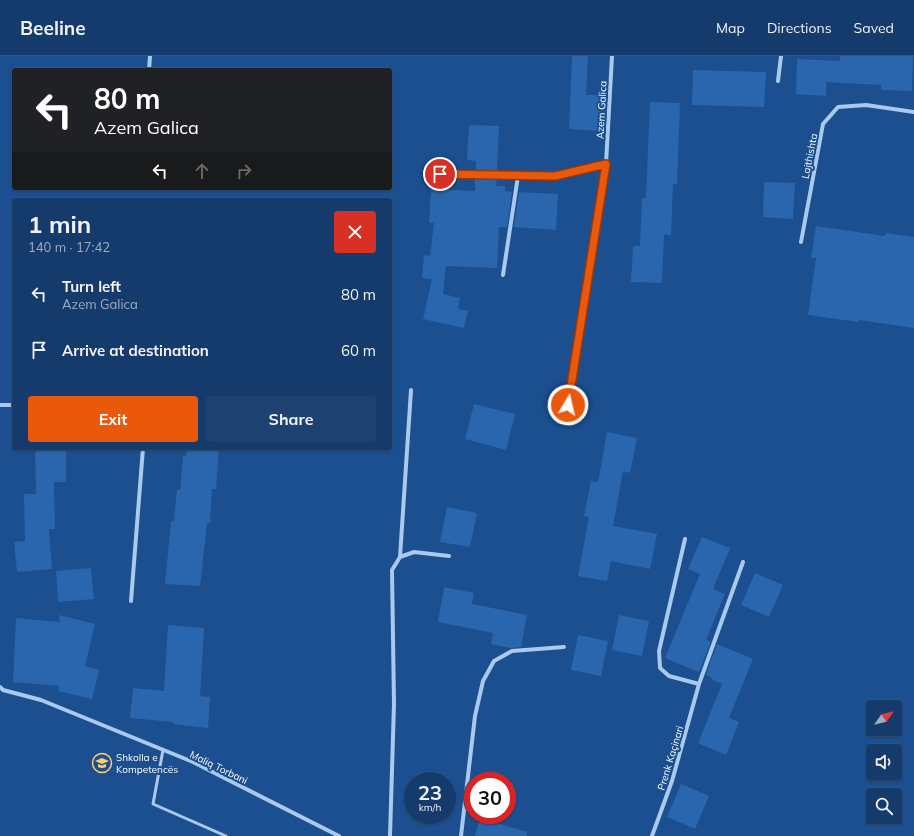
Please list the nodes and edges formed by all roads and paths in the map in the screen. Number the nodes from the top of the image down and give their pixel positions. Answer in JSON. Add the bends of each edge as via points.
{"nodes":[{"id":1,"x":150,"y":56,"type":"edge"},
{"id":2,"x":612,"y":56,"type":"edge"},
{"id":3,"x":781,"y":56,"type":"edge"},
{"id":4,"x":149,"y":68,"type":"edge"},
{"id":5,"x":778,"y":81,"type":"dead end"},
{"id":6,"x":914,"y":112,"type":"edge"},
{"id":7,"x":606,"y":164,"type":"junction"},
{"id":8,"x":440,"y":174,"type":"dead end"},
{"id":9,"x":518,"y":176,"type":"junction"},
{"id":10,"x":801,"y":242,"type":"dead end"},
{"id":11,"x":503,"y":275,"type":"dead end"},
{"id":12,"x":411,"y":390,"type":"dead end"},
{"id":13,"x":0,"y":405,"type":"edge"},
{"id":14,"x":12,"y":405,"type":"edge"},
{"id":15,"x":568,"y":405,"type":"dead end"},
{"id":16,"x":143,"y":450,"type":"edge"},
{"id":17,"x":685,"y":539,"type":"dead end"},
{"id":18,"x":449,"y":556,"type":"dead end"},
{"id":19,"x":400,"y":557,"type":"junction"},
{"id":20,"x":743,"y":562,"type":"dead end"},
{"id":21,"x":130,"y":601,"type":"dead end"},
{"id":22,"x":564,"y":648,"type":"dead end"},
{"id":23,"x":700,"y":684,"type":"junction"},
{"id":24,"x":0,"y":687,"type":"edge"},
{"id":25,"x":163,"y":750,"type":"junction"},
{"id":26,"x":226,"y":836,"type":"edge"},
{"id":27,"x":339,"y":836,"type":"edge"},
{"id":28,"x":390,"y":836,"type":"edge"},
{"id":29,"x":460,"y":836,"type":"edge"},
{"id":30,"x":652,"y":836,"type":"edge"}],
"edges":[{"from":1,"to":4,"type":"street"},
{"from":2,"to":7,"type":"street","name":"Azem Galica"},
{"from":3,"to":5,"type":"street"},
{"from":6,"to":10,"type":"street","name":"Lajthishta","via":[[866,105],[838,107],[823,124]]},
{"from":7,"to":9,"type":"street","via":[[555,176]]},
{"from":7,"to":15,"type":"street","name":"Azem Galica"},
{"from":8,"to":9,"type":"street"},
{"from":9,"to":11,"type":"street"},
{"from":12,"to":19,"type":"street"},
{"from":13,"to":14,"type":"street"},
{"from":16,"to":21,"type":"street"},
{"from":17,"to":23,"type":"street","via":[[659,651],[660,668],[668,676]]},
{"from":18,"to":19,"type":"street","via":[[414,552]]},
{"from":19,"to":28,"type":"street","via":[[392,570],[394,704]]},
{"from":20,"to":23,"type":"street","name":"Prenk Kaçinari"},
{"from":22,"to":29,"type":"street","via":[[512,651],[494,661],[483,681],[475,716]]},
{"from":23,"to":30,"type":"street","name":"Prenk Kaçinari","via":[[672,781]]},
{"from":24,"to":25,"type":"street","name":"Maliq Torbani","via":[[41,700]]},
{"from":25,"to":26,"type":"lane","via":[[153,804]]},
{"from":25,"to":27,"type":"street","name":"Maliq Torbani","via":[[193,762]]}]}
